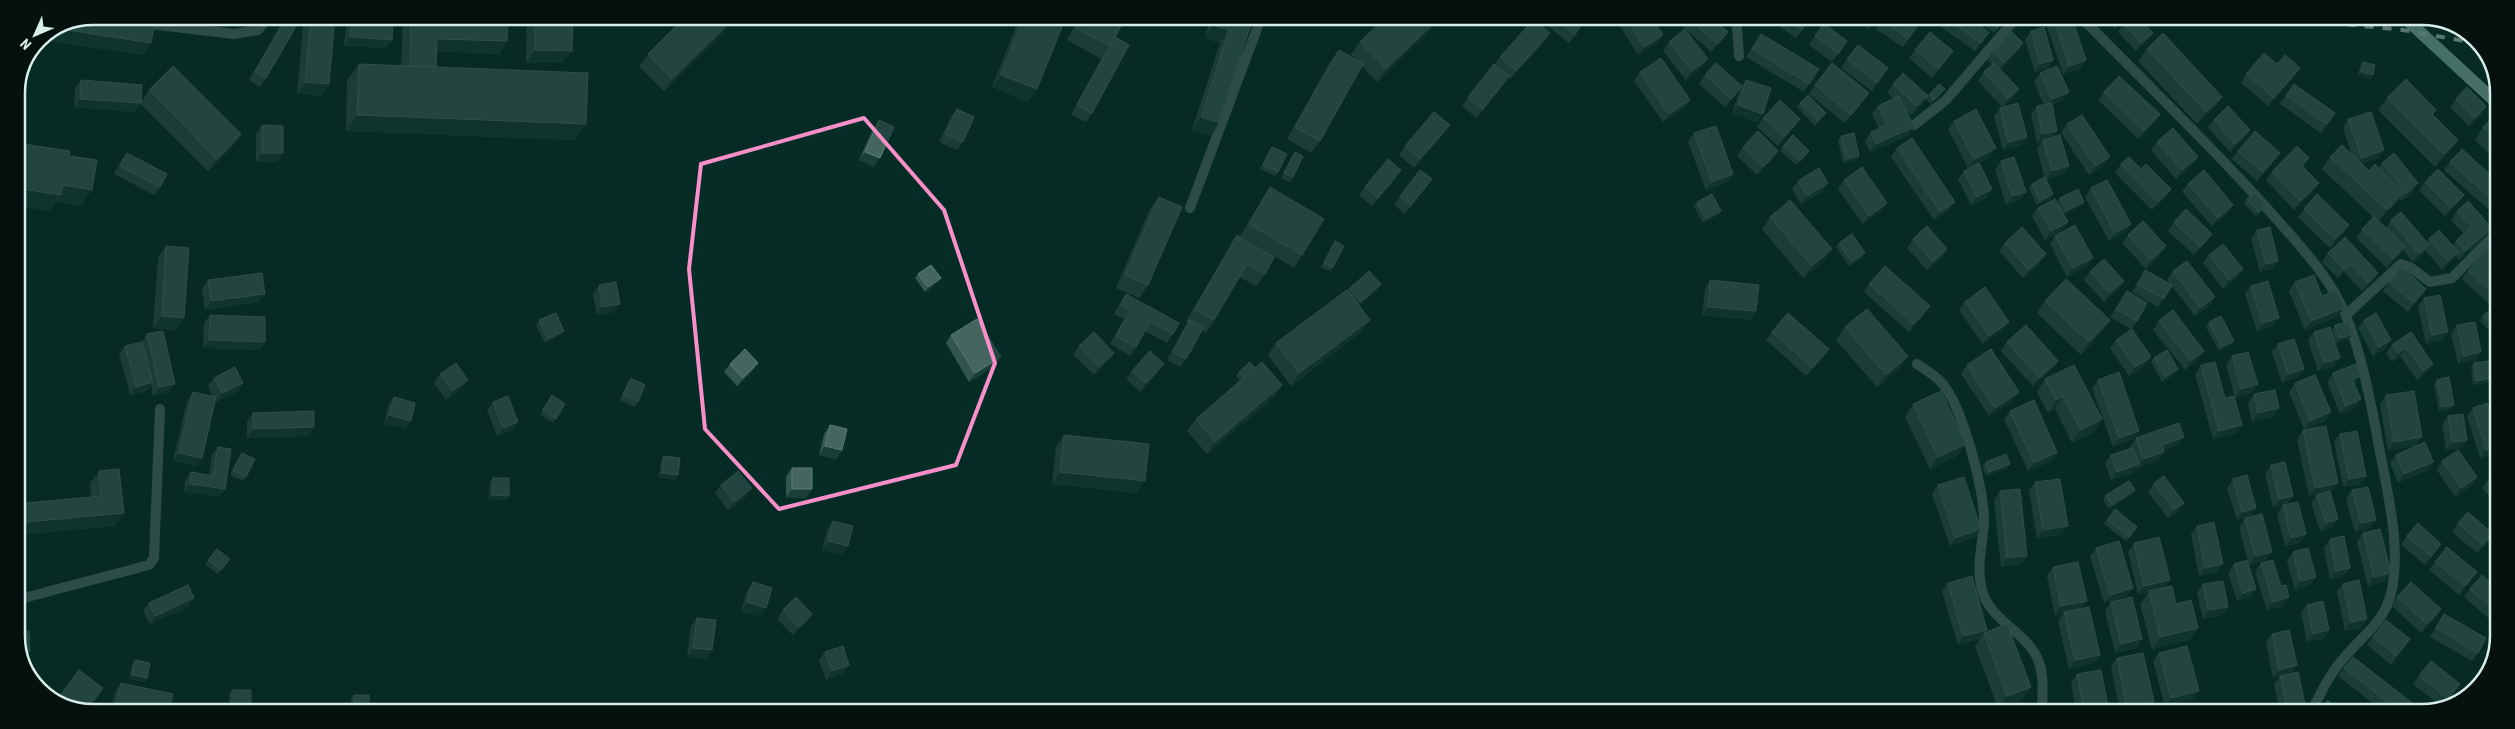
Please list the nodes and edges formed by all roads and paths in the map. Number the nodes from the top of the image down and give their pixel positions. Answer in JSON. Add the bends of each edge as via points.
{"nodes":[{"id":1,"x":154,"y":25,"type":"edge"},
{"id":2,"x":262,"y":25,"type":"edge"},
{"id":3,"x":1258,"y":25,"type":"edge"},
{"id":4,"x":1737,"y":25,"type":"edge"},
{"id":5,"x":2010,"y":25,"type":"edge"},
{"id":6,"x":2089,"y":25,"type":"edge"},
{"id":7,"x":2412,"y":25,"type":"edge"},
{"id":8,"x":1739,"y":56,"type":"dead end"},
{"id":9,"x":2490,"y":97,"type":"edge"},
{"id":10,"x":1914,"y":125,"type":"edge"},
{"id":11,"x":1190,"y":208,"type":"dead end"},
{"id":12,"x":2490,"y":239,"type":"edge"},
{"id":13,"x":2346,"y":315,"type":"junction"},
{"id":14,"x":1917,"y":364,"type":"dead end"},
{"id":15,"x":160,"y":409,"type":"dead end"},
{"id":16,"x":25,"y":598,"type":"edge"},
{"id":17,"x":2042,"y":704,"type":"edge"},
{"id":18,"x":2315,"y":704,"type":"edge"}],
"edges":[{"from":1,"to":2,"type":"street","via":[[234,34],[258,30]]},
{"from":3,"to":11,"type":"street"},
{"from":4,"to":8,"type":"street"},
{"from":5,"to":10,"type":"street","via":[[1946,100]]},
{"from":6,"to":13,"type":"street","via":[[2280,222],[2311,258]]},
{"from":7,"to":9,"type":"main road"},
{"from":12,"to":13,"type":"street","via":[[2452,278],[2430,282],[2402,264]]},
{"from":13,"to":18,"type":"street","via":[[2371,407],[2386,482],[2393,526],[2393,570],[2390,597],[2384,612],[2343,659]]},
{"from":14,"to":17,"type":"street","via":[[1940,380],[1966,432],[1984,518],[1979,580],[1990,606],[2038,658],[2042,673]]},
{"from":15,"to":16,"type":"street","via":[[154,558],[149,565]]}]}
